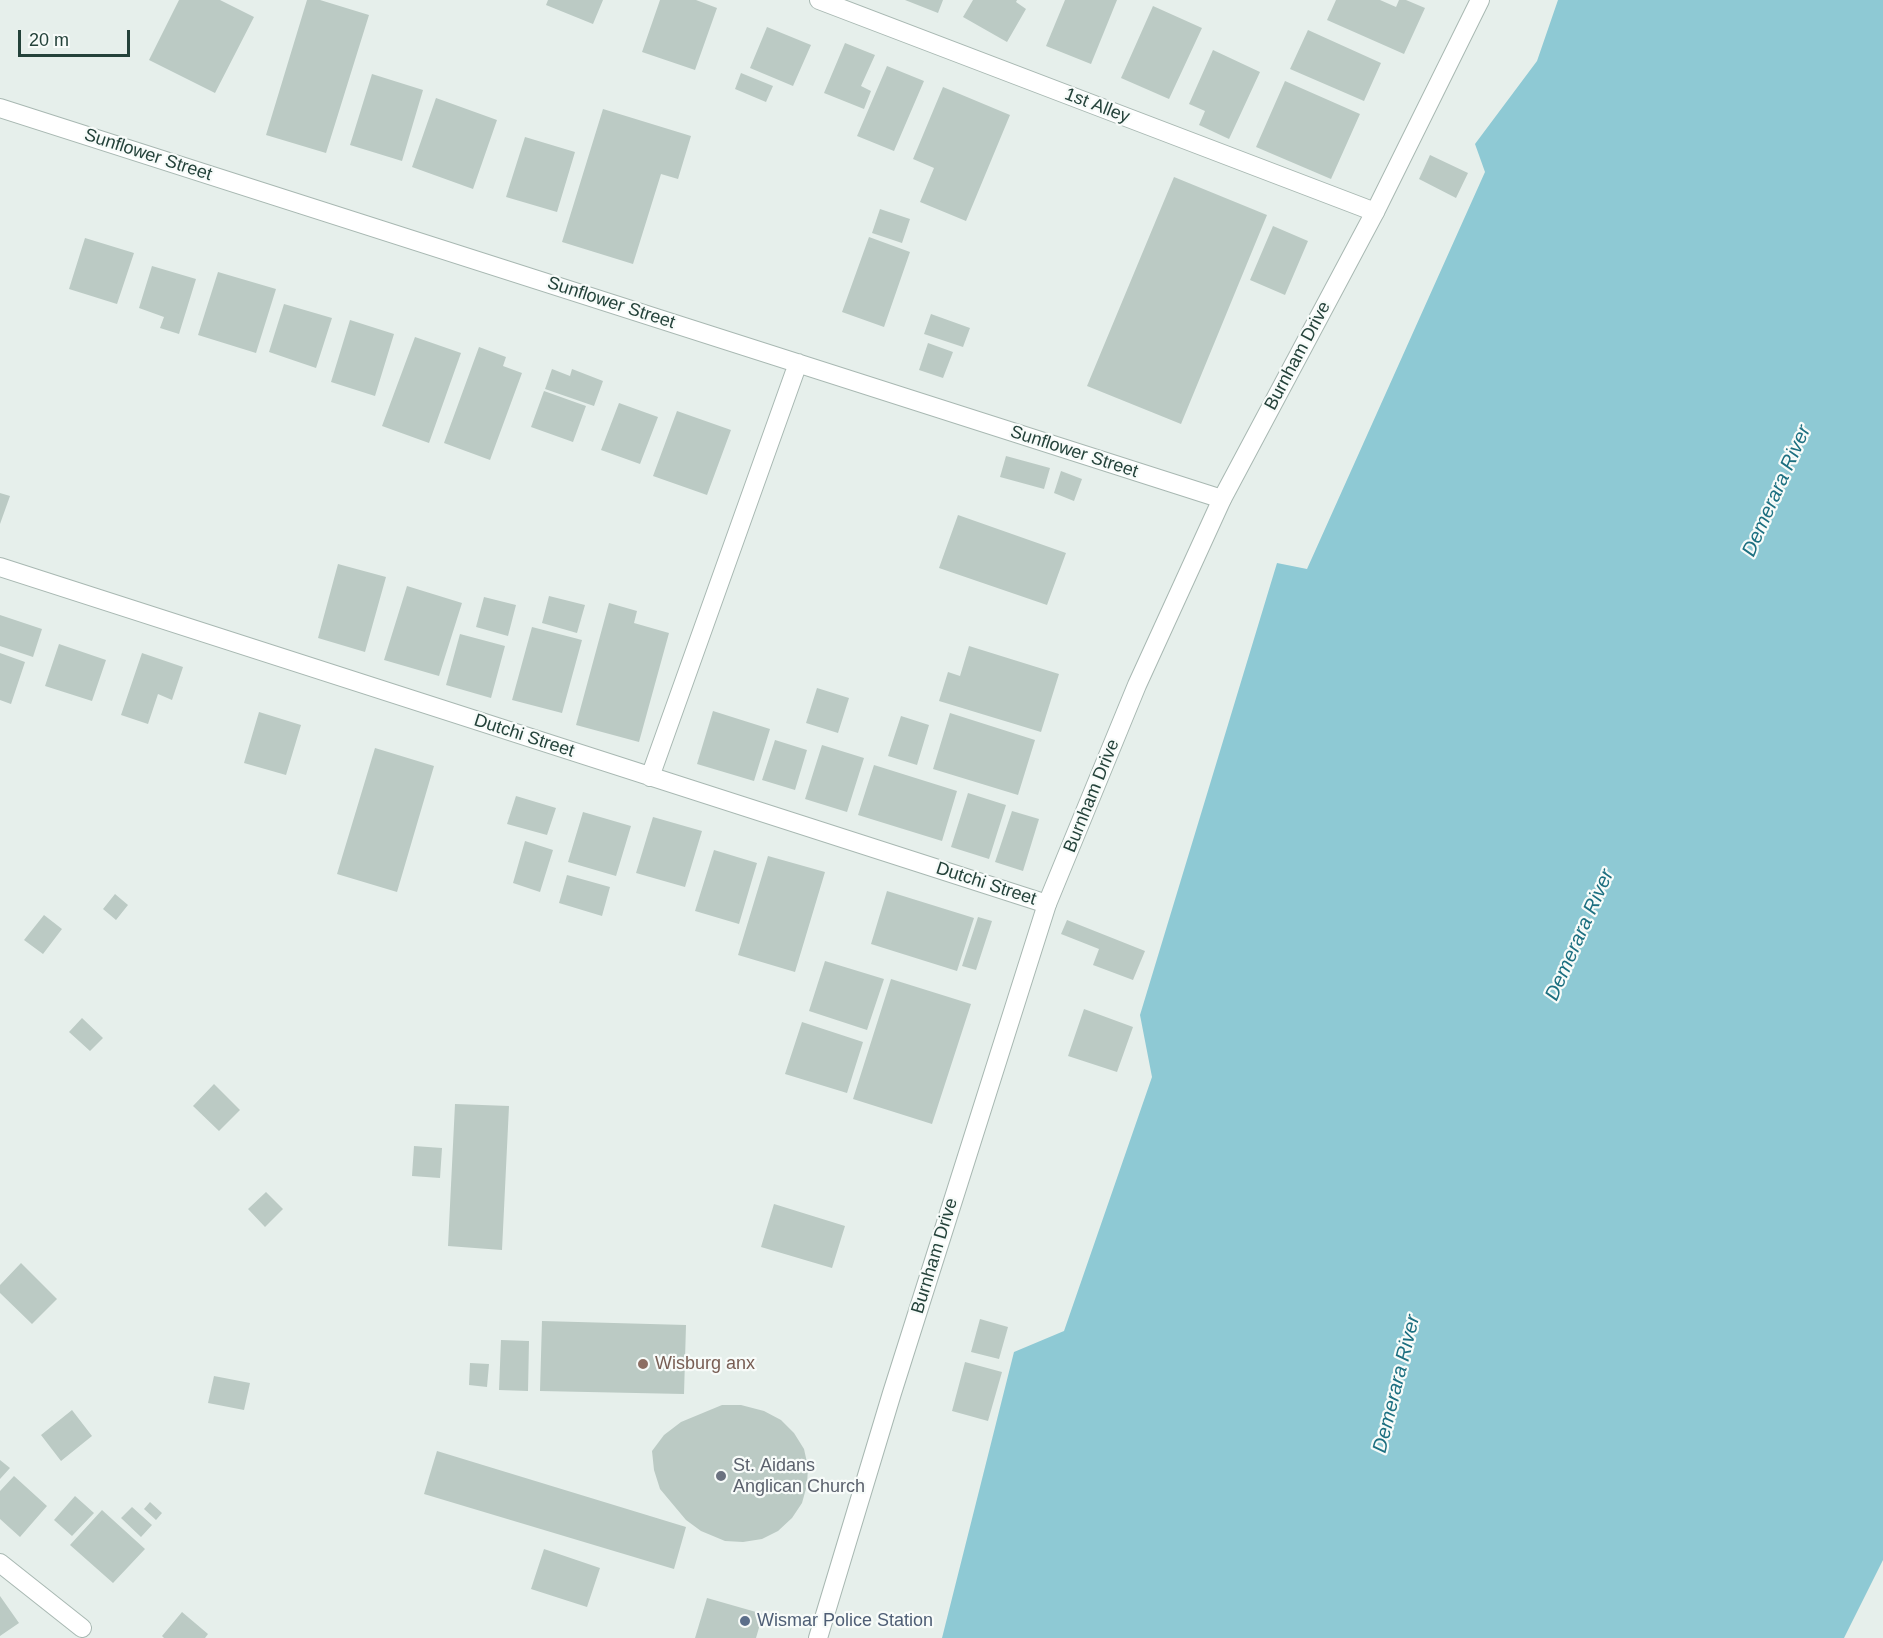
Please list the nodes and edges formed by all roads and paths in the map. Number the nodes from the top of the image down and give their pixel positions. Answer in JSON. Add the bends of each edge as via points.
{"nodes":[{"id":1,"x":819,"y":0,"type":"edge"},
{"id":2,"x":1480,"y":0,"type":"edge"},
{"id":3,"x":0,"y":108,"type":"edge"},
{"id":4,"x":1375,"y":212,"type":"junction"},
{"id":5,"x":798,"y":363,"type":"junction"},
{"id":6,"x":1222,"y":500,"type":"junction"},
{"id":7,"x":0,"y":567,"type":"edge"},
{"id":8,"x":650,"y":777,"type":"junction"},
{"id":9,"x":1047,"y":904,"type":"junction"},
{"id":10,"x":0,"y":1563,"type":"edge"},
{"id":11,"x":82,"y":1628,"type":"dead end"},
{"id":12,"x":818,"y":1638,"type":"edge"}],
"edges":[{"from":1,"to":4,"type":"street","name":"1st Alley"},
{"from":2,"to":4,"type":"street","name":"Burnham Drive"},
{"from":3,"to":5,"type":"street","name":"Sunflower Street"},
{"from":4,"to":6,"type":"street","name":"Burnham Drive"},
{"from":5,"to":6,"type":"street","name":"Sunflower Street"},
{"from":5,"to":8,"type":"street"},
{"from":6,"to":9,"type":"street","name":"Burnham Drive","via":[[1137,685]]},
{"from":7,"to":8,"type":"street","name":"Dutchi Street"},
{"from":8,"to":9,"type":"street","name":"Dutchi Street"},
{"from":9,"to":12,"type":"street","name":"Burnham Drive"},
{"from":10,"to":11,"type":"street"}]}
